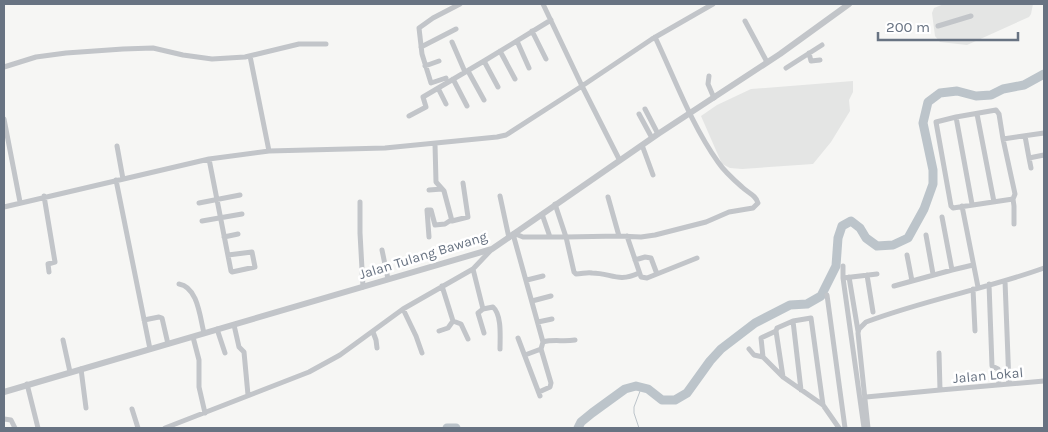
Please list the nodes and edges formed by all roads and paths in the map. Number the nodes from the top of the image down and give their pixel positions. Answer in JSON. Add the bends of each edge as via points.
{"nodes":[{"id":1,"x":457,"y":4,"type":"edge"},
{"id":2,"x":543,"y":4,"type":"edge"},
{"id":3,"x":713,"y":4,"type":"edge"},
{"id":4,"x":849,"y":4,"type":"edge"},
{"id":5,"x":971,"y":16,"type":"dead end"},
{"id":6,"x":551,"y":20,"type":"junction"},
{"id":7,"x":745,"y":21,"type":"dead end"},
{"id":8,"x":938,"y":26,"type":"dead end"},
{"id":9,"x":456,"y":30,"type":"dead end"},
{"id":10,"x":532,"y":31,"type":"junction"},
{"id":11,"x":655,"y":37,"type":"junction"},
{"id":12,"x":516,"y":41,"type":"junction"},
{"id":13,"x":452,"y":42,"type":"dead end"},
{"id":14,"x":326,"y":44,"type":"dead end"},
{"id":15,"x":822,"y":45,"type":"dead end"},
{"id":16,"x":421,"y":47,"type":"junction"},
{"id":17,"x":500,"y":50,"type":"junction"},
{"id":18,"x":809,"y":53,"type":"junction"},
{"id":19,"x":250,"y":56,"type":"junction"},
{"id":20,"x":546,"y":59,"type":"dead end"},
{"id":21,"x":820,"y":60,"type":"dead end"},
{"id":22,"x":484,"y":61,"type":"junction"},
{"id":23,"x":439,"y":62,"type":"dead end"},
{"id":24,"x":767,"y":62,"type":"junction"},
{"id":25,"x":425,"y":66,"type":"junction"},
{"id":26,"x":4,"y":67,"type":"edge"},
{"id":27,"x":529,"y":68,"type":"dead end"},
{"id":28,"x":786,"y":68,"type":"dead end"},
{"id":29,"x":467,"y":72,"type":"junction"},
{"id":30,"x":709,"y":76,"type":"dead end"},
{"id":31,"x":446,"y":78,"type":"dead end"},
{"id":32,"x":453,"y":79,"type":"junction"},
{"id":33,"x":515,"y":79,"type":"dead end"},
{"id":34,"x":582,"y":86,"type":"junction"},
{"id":35,"x":498,"y":87,"type":"dead end"},
{"id":36,"x":438,"y":88,"type":"junction"},
{"id":37,"x":714,"y":98,"type":"junction"},
{"id":38,"x":484,"y":100,"type":"dead end"},
{"id":39,"x":446,"y":104,"type":"dead end"},
{"id":40,"x":467,"y":106,"type":"dead end"},
{"id":41,"x":645,"y":109,"type":"dead end"},
{"id":42,"x":690,"y":113,"type":"junction"},
{"id":43,"x":639,"y":114,"type":"dead end"},
{"id":44,"x":977,"y":114,"type":"junction"},
{"id":45,"x":409,"y":116,"type":"dead end"},
{"id":46,"x":956,"y":117,"type":"junction"},
{"id":47,"x":4,"y":119,"type":"edge"},
{"id":48,"x":1044,"y":133,"type":"edge"},
{"id":49,"x":655,"y":136,"type":"junction"},
{"id":50,"x":1025,"y":136,"type":"junction"},
{"id":51,"x":1003,"y":139,"type":"junction"},
{"id":52,"x":435,"y":144,"type":"junction"},
{"id":53,"x":642,"y":145,"type":"junction"},
{"id":54,"x":118,"y":146,"type":"dead end"},
{"id":55,"x":269,"y":151,"type":"junction"},
{"id":56,"x":1044,"y":155,"type":"edge"},
{"id":57,"x":1029,"y":158,"type":"junction"},
{"id":58,"x":209,"y":159,"type":"junction"},
{"id":59,"x":619,"y":160,"type":"junction"},
{"id":60,"x":1031,"y":168,"type":"dead end"},
{"id":61,"x":653,"y":174,"type":"dead end"},
{"id":62,"x":123,"y":179,"type":"junction"},
{"id":63,"x":116,"y":180,"type":"junction"},
{"id":64,"x":463,"y":183,"type":"dead end"},
{"id":65,"x":442,"y":189,"type":"junction"},
{"id":66,"x":429,"y":190,"type":"dead end"},
{"id":67,"x":240,"y":195,"type":"dead end"},
{"id":68,"x":44,"y":196,"type":"junction"},
{"id":69,"x":500,"y":196,"type":"dead end"},
{"id":70,"x":608,"y":197,"type":"dead end"},
{"id":71,"x":217,"y":199,"type":"junction"},
{"id":72,"x":1012,"y":199,"type":"junction"},
{"id":73,"x":20,"y":202,"type":"junction"},
{"id":74,"x":360,"y":202,"type":"dead end"},
{"id":75,"x":994,"y":202,"type":"junction"},
{"id":76,"x":199,"y":203,"type":"dead end"},
{"id":77,"x":555,"y":204,"type":"junction"},
{"id":78,"x":972,"y":204,"type":"junction"},
{"id":79,"x":962,"y":206,"type":"junction"},
{"id":80,"x":4,"y":207,"type":"edge"},
{"id":81,"x":242,"y":214,"type":"dead end"},
{"id":82,"x":542,"y":214,"type":"junction"},
{"id":83,"x":942,"y":217,"type":"dead end"},
{"id":84,"x":220,"y":218,"type":"junction"},
{"id":85,"x":451,"y":220,"type":"junction"},
{"id":86,"x":202,"y":221,"type":"dead end"},
{"id":87,"x":1014,"y":224,"type":"dead end"},
{"id":88,"x":436,"y":225,"type":"junction"},
{"id":89,"x":429,"y":227,"type":"junction"},
{"id":90,"x":238,"y":234,"type":"dead end"},
{"id":91,"x":513,"y":235,"type":"junction"},
{"id":92,"x":926,"y":235,"type":"dead end"},
{"id":93,"x":619,"y":236,"type":"junction"},
{"id":94,"x":627,"y":236,"type":"junction"},
{"id":95,"x":224,"y":237,"type":"junction"},
{"id":96,"x":429,"y":237,"type":"dead end"},
{"id":97,"x":550,"y":237,"type":"junction"},
{"id":98,"x":566,"y":237,"type":"junction"},
{"id":99,"x":492,"y":249,"type":"junction"},
{"id":100,"x":382,"y":250,"type":"dead end"},
{"id":101,"x":228,"y":254,"type":"junction"},
{"id":102,"x":907,"y":255,"type":"dead end"},
{"id":103,"x":697,"y":258,"type":"dead end"},
{"id":104,"x":635,"y":260,"type":"junction"},
{"id":105,"x":973,"y":264,"type":"junction"},
{"id":106,"x":843,"y":266,"type":"dead end"},
{"id":107,"x":473,"y":268,"type":"junction"},
{"id":108,"x":1044,"y":268,"type":"edge"},
{"id":109,"x":952,"y":270,"type":"junction"},
{"id":110,"x":49,"y":272,"type":"dead end"},
{"id":111,"x":232,"y":272,"type":"junction"},
{"id":112,"x":226,"y":273,"type":"dead end"},
{"id":113,"x":639,"y":274,"type":"junction"},
{"id":114,"x":657,"y":274,"type":"junction"},
{"id":115,"x":876,"y":274,"type":"dead end"},
{"id":116,"x":933,"y":274,"type":"junction"},
{"id":117,"x":867,"y":275,"type":"junction"},
{"id":118,"x":544,"y":276,"type":"dead end"},
{"id":119,"x":388,"y":278,"type":"junction"},
{"id":120,"x":846,"y":278,"type":"junction"},
{"id":121,"x":527,"y":280,"type":"junction"},
{"id":122,"x":912,"y":280,"type":"junction"},
{"id":123,"x":1005,"y":281,"type":"junction"},
{"id":124,"x":179,"y":284,"type":"dead end"},
{"id":125,"x":989,"y":284,"type":"junction"},
{"id":126,"x":363,"y":286,"type":"junction"},
{"id":127,"x":442,"y":286,"type":"junction"},
{"id":128,"x":894,"y":286,"type":"dead end"},
{"id":129,"x":976,"y":288,"type":"junction"},
{"id":130,"x":827,"y":295,"type":"dead end"},
{"id":131,"x":551,"y":296,"type":"dead end"},
{"id":132,"x":532,"y":301,"type":"junction"},
{"id":133,"x":403,"y":309,"type":"junction"},
{"id":134,"x":483,"y":309,"type":"junction"},
{"id":135,"x":873,"y":312,"type":"dead end"},
{"id":136,"x":552,"y":319,"type":"dead end"},
{"id":137,"x":144,"y":320,"type":"junction"},
{"id":138,"x":453,"y":321,"type":"junction"},
{"id":139,"x":793,"y":321,"type":"junction"},
{"id":140,"x":538,"y":322,"type":"junction"},
{"id":141,"x":234,"y":325,"type":"junction"},
{"id":142,"x":217,"y":329,"type":"junction"},
{"id":143,"x":439,"y":331,"type":"dead end"},
{"id":144,"x":776,"y":331,"type":"junction"},
{"id":145,"x":975,"y":331,"type":"dead end"},
{"id":146,"x":372,"y":332,"type":"junction"},
{"id":147,"x":204,"y":333,"type":"junction"},
{"id":148,"x":484,"y":333,"type":"dead end"},
{"id":149,"x":858,"y":333,"type":"junction"},
{"id":150,"x":192,"y":337,"type":"junction"},
{"id":151,"x":518,"y":338,"type":"dead end"},
{"id":152,"x":468,"y":339,"type":"dead end"},
{"id":153,"x":63,"y":340,"type":"dead end"},
{"id":154,"x":575,"y":340,"type":"dead end"},
{"id":155,"x":543,"y":342,"type":"junction"},
{"id":156,"x":168,"y":344,"type":"junction"},
{"id":157,"x":377,"y":348,"type":"dead end"},
{"id":158,"x":150,"y":349,"type":"junction"},
{"id":159,"x":500,"y":349,"type":"dead end"},
{"id":160,"x":541,"y":349,"type":"junction"},
{"id":161,"x":750,"y":349,"type":"dead end"},
{"id":162,"x":422,"y":353,"type":"dead end"},
{"id":163,"x":938,"y":353,"type":"dead end"},
{"id":164,"x":225,"y":354,"type":"dead end"},
{"id":165,"x":525,"y":355,"type":"junction"},
{"id":166,"x":763,"y":357,"type":"junction"},
{"id":167,"x":81,"y":369,"type":"junction"},
{"id":168,"x":70,"y":372,"type":"junction"},
{"id":169,"x":783,"y":378,"type":"junction"},
{"id":170,"x":1044,"y":382,"type":"edge"},
{"id":171,"x":27,"y":384,"type":"junction"},
{"id":172,"x":1009,"y":384,"type":"junction"},
{"id":173,"x":999,"y":386,"type":"junction"},
{"id":174,"x":801,"y":390,"type":"junction"},
{"id":175,"x":940,"y":390,"type":"junction"},
{"id":176,"x":4,"y":392,"type":"edge"},
{"id":177,"x":248,"y":395,"type":"junction"},
{"id":178,"x":866,"y":396,"type":"junction"},
{"id":179,"x":824,"y":405,"type":"junction"},
{"id":180,"x":86,"y":408,"type":"dead end"},
{"id":181,"x":132,"y":409,"type":"dead end"},
{"id":182,"x":206,"y":413,"type":"junction"},
{"id":183,"x":4,"y":419,"type":"edge"},
{"id":184,"x":15,"y":428,"type":"edge"},
{"id":185,"x":38,"y":428,"type":"edge"},
{"id":186,"x":138,"y":428,"type":"edge"},
{"id":187,"x":165,"y":428,"type":"edge"},
{"id":188,"x":839,"y":428,"type":"edge"},
{"id":189,"x":845,"y":428,"type":"edge"},
{"id":190,"x":864,"y":428,"type":"edge"},
{"id":191,"x":868,"y":428,"type":"edge"}],
"edges":[{"from":1,"to":16,"type":"street","via":[[419,28]]},
{"from":2,"to":6,"type":"street"},
{"from":3,"to":11,"type":"street"},
{"from":4,"to":24,"type":"street","name":"Jalan Tulang Bawang"},
{"from":5,"to":8,"type":"street"},
{"from":6,"to":10,"type":"street"},
{"from":6,"to":34,"type":"street"},
{"from":7,"to":24,"type":"street"},
{"from":9,"to":16,"type":"street"},
{"from":10,"to":12,"type":"street"},
{"from":10,"to":20,"type":"street"},
{"from":11,"to":34,"type":"street"},
{"from":11,"to":42,"type":"street"},
{"from":12,"to":17,"type":"street"},
{"from":12,"to":27,"type":"street"},
{"from":13,"to":29,"type":"street"},
{"from":14,"to":19,"type":"street","via":[[300,44]]},
{"from":15,"to":18,"type":"street"},
{"from":16,"to":25,"type":"street"},
{"from":17,"to":22,"type":"street"},
{"from":17,"to":33,"type":"street"},
{"from":18,"to":21,"type":"street","via":[[812,62]]},
{"from":18,"to":28,"type":"street"},
{"from":19,"to":26,"type":"street","via":[[212,59],[153,48],[123,49],[36,57]]},
{"from":19,"to":55,"type":"street"},
{"from":22,"to":29,"type":"street"},
{"from":22,"to":35,"type":"street"},
{"from":23,"to":25,"type":"street"},
{"from":24,"to":37,"type":"street","name":"Jalan Tulang Bawang"},
{"from":25,"to":31,"type":"street","via":[[431,83]]},
{"from":29,"to":32,"type":"street"},
{"from":29,"to":38,"type":"street"},
{"from":30,"to":37,"type":"street","via":[[708,84]]},
{"from":32,"to":36,"type":"street"},
{"from":32,"to":40,"type":"street"},
{"from":34,"to":52,"type":"street","via":[[506,135]]},
{"from":34,"to":59,"type":"street"},
{"from":36,"to":39,"type":"street"},
{"from":36,"to":45,"type":"street","via":[[423,97],[426,107]]},
{"from":37,"to":42,"type":"street","name":"Jalan Tulang Bawang"},
{"from":41,"to":49,"type":"street"},
{"from":42,"to":49,"type":"street","name":"Jalan Tulang Bawang"},
{"from":42,"to":94,"type":"street","via":[[721,165],[758,203],[753,208],[724,213],[706,222],[641,237]]},
{"from":43,"to":49,"type":"street"},
{"from":44,"to":46,"type":"street"},
{"from":44,"to":51,"type":"street","via":[[996,110]]},
{"from":44,"to":75,"type":"street"},
{"from":46,"to":78,"type":"street"},
{"from":46,"to":79,"type":"street","via":[[936,122],[936,125],[951,206]]},
{"from":47,"to":73,"type":"street"},
{"from":48,"to":50,"type":"street"},
{"from":49,"to":53,"type":"street","name":"Jalan Tulang Bawang"},
{"from":50,"to":51,"type":"street"},
{"from":50,"to":57,"type":"street"},
{"from":51,"to":72,"type":"street","via":[[1015,194]]},
{"from":52,"to":55,"type":"street"},
{"from":52,"to":65,"type":"street","via":[[436,182]]},
{"from":53,"to":59,"type":"street","name":"Jalan Tulang Bawang"},
{"from":53,"to":61,"type":"street"},
{"from":54,"to":62,"type":"street"},
{"from":55,"to":58,"type":"street"},
{"from":56,"to":57,"type":"street"},
{"from":57,"to":60,"type":"street"},
{"from":58,"to":62,"type":"street"},
{"from":58,"to":71,"type":"street"},
{"from":59,"to":77,"type":"street","name":"Jalan Tulang Bawang"},
{"from":62,"to":63,"type":"street"},
{"from":63,"to":68,"type":"street"},
{"from":63,"to":137,"type":"street"},
{"from":64,"to":85,"type":"street","via":[[468,217]]},
{"from":65,"to":66,"type":"street"},
{"from":65,"to":85,"type":"street"},
{"from":67,"to":71,"type":"street"},
{"from":68,"to":73,"type":"street"},
{"from":68,"to":110,"type":"street","via":[[55,262],[48,264]]},
{"from":69,"to":91,"type":"street"},
{"from":70,"to":93,"type":"street"},
{"from":71,"to":76,"type":"street"},
{"from":71,"to":84,"type":"street"},
{"from":72,"to":75,"type":"street"},
{"from":72,"to":87,"type":"street"},
{"from":73,"to":80,"type":"street"},
{"from":74,"to":126,"type":"street"},
{"from":75,"to":78,"type":"street"},
{"from":77,"to":82,"type":"street","name":"Jalan Tulang Bawang"},
{"from":77,"to":98,"type":"street"},
{"from":78,"to":79,"type":"street"},
{"from":79,"to":105,"type":"street"},
{"from":81,"to":84,"type":"street"},
{"from":82,"to":91,"type":"street","name":"Jalan Tulang Bawang"},
{"from":82,"to":97,"type":"street"},
{"from":83,"to":109,"type":"street"},
{"from":84,"to":86,"type":"street"},
{"from":84,"to":95,"type":"street"},
{"from":85,"to":88,"type":"street"},
{"from":88,"to":89,"type":"street"},
{"from":88,"to":89,"type":"street","via":[[431,210],[427,210]]},
{"from":89,"to":96,"type":"street"},
{"from":90,"to":95,"type":"street"},
{"from":91,"to":97,"type":"street"},
{"from":91,"to":99,"type":"street","name":"Jalan Tulang Bawang"},
{"from":91,"to":121,"type":"street"},
{"from":92,"to":116,"type":"street"},
{"from":93,"to":94,"type":"street"},
{"from":93,"to":98,"type":"street"},
{"from":94,"to":104,"type":"street"},
{"from":95,"to":101,"type":"street"},
{"from":97,"to":98,"type":"street"},
{"from":98,"to":113,"type":"street","via":[[576,274],[593,272],[613,278]]},
{"from":99,"to":107,"type":"street"},
{"from":99,"to":119,"type":"street","name":"Jalan Tulang Bawang"},
{"from":100,"to":119,"type":"street"},
{"from":101,"to":111,"type":"street"},
{"from":101,"to":111,"type":"street","via":[[250,251],[254,254],[254,268]]},
{"from":102,"to":122,"type":"street"},
{"from":103,"to":114,"type":"street"},
{"from":104,"to":113,"type":"street"},
{"from":104,"to":114,"type":"street","via":[[651,258]]},
{"from":105,"to":109,"type":"street"},
{"from":105,"to":129,"type":"street"},
{"from":106,"to":120,"type":"street"},
{"from":107,"to":127,"type":"street"},
{"from":107,"to":134,"type":"street"},
{"from":108,"to":123,"type":"street"},
{"from":109,"to":116,"type":"street"},
{"from":111,"to":112,"type":"street"},
{"from":113,"to":114,"type":"street","via":[[643,278]]},
{"from":115,"to":117,"type":"street"},
{"from":116,"to":122,"type":"street"},
{"from":117,"to":120,"type":"street"},
{"from":117,"to":135,"type":"street"},
{"from":118,"to":121,"type":"street"},
{"from":119,"to":126,"type":"street","name":"Jalan Tulang Bawang"},
{"from":120,"to":149,"type":"street"},
{"from":120,"to":190,"type":"street"},
{"from":121,"to":132,"type":"street"},
{"from":122,"to":128,"type":"street"},
{"from":123,"to":125,"type":"street"},
{"from":123,"to":172,"type":"street"},
{"from":124,"to":147,"type":"street","via":[[194,296]]},
{"from":125,"to":129,"type":"street"},
{"from":125,"to":173,"type":"street","via":[[992,366],[998,369]]},
{"from":126,"to":141,"type":"street","name":"Jalan Tulang Bawang"},
{"from":127,"to":133,"type":"street"},
{"from":127,"to":138,"type":"street"},
{"from":129,"to":145,"type":"street"},
{"from":129,"to":149,"type":"street","via":[[900,309],[866,322]]},
{"from":130,"to":189,"type":"street"},
{"from":131,"to":132,"type":"street"},
{"from":132,"to":140,"type":"street"},
{"from":133,"to":146,"type":"street"},
{"from":133,"to":162,"type":"street"},
{"from":134,"to":148,"type":"street","via":[[478,313]]},
{"from":134,"to":159,"type":"street","via":[[496,309]]},
{"from":136,"to":140,"type":"street"},
{"from":137,"to":156,"type":"street","via":[[162,318]]},
{"from":137,"to":158,"type":"street"},
{"from":138,"to":143,"type":"street","via":[[448,328]]},
{"from":138,"to":152,"type":"street","via":[[464,327]]},
{"from":139,"to":144,"type":"street"},
{"from":139,"to":174,"type":"street"},
{"from":139,"to":179,"type":"street","via":[[811,318]]},
{"from":140,"to":155,"type":"street"},
{"from":141,"to":142,"type":"street","name":"Jalan Tulang Bawang"},
{"from":141,"to":177,"type":"street","via":[[239,347],[244,352]]},
{"from":142,"to":147,"type":"street","name":"Jalan Tulang Bawang"},
{"from":142,"to":164,"type":"street"},
{"from":144,"to":166,"type":"street","via":[[761,338]]},
{"from":144,"to":169,"type":"street"},
{"from":146,"to":157,"type":"street"},
{"from":146,"to":177,"type":"street","via":[[309,372]]},
{"from":147,"to":150,"type":"street","name":"Jalan Tulang Bawang"},
{"from":149,"to":178,"type":"street"},
{"from":150,"to":156,"type":"street","name":"Jalan Tulang Bawang"},
{"from":150,"to":182,"type":"street","via":[[199,360],[199,387]]},
{"from":151,"to":165,"type":"street"},
{"from":153,"to":168,"type":"street"},
{"from":154,"to":155,"type":"street"},
{"from":155,"to":160,"type":"street"},
{"from":156,"to":158,"type":"street","name":"Jalan Tulang Bawang"},
{"from":158,"to":167,"type":"street","name":"Jalan Tulang Bawang"},
{"from":160,"to":165,"type":"street"},
{"from":160,"to":165,"type":"street","via":[[551,383],[540,394]]},
{"from":161,"to":166,"type":"street","via":[[754,356]]},
{"from":163,"to":175,"type":"street","name":"Jalan Lokal"},
{"from":166,"to":169,"type":"street"},
{"from":167,"to":168,"type":"street","name":"Jalan Tulang Bawang"},
{"from":167,"to":180,"type":"street"},
{"from":168,"to":171,"type":"street","name":"Jalan Tulang Bawang"},
{"from":169,"to":174,"type":"street"},
{"from":170,"to":172,"type":"street","name":"Jalan Lokal"},
{"from":171,"to":176,"type":"street","name":"Jalan Tulang Bawang"},
{"from":171,"to":185,"type":"street"},
{"from":172,"to":173,"type":"street","name":"Jalan Lokal"},
{"from":173,"to":175,"type":"street","name":"Jalan Lokal"},
{"from":174,"to":179,"type":"street"},
{"from":175,"to":178,"type":"street"},
{"from":177,"to":182,"type":"street"},
{"from":178,"to":191,"type":"street"},
{"from":179,"to":188,"type":"street"},
{"from":181,"to":186,"type":"street"},
{"from":182,"to":187,"type":"street"},
{"from":183,"to":184,"type":"street","via":[[11,420]]}]}
